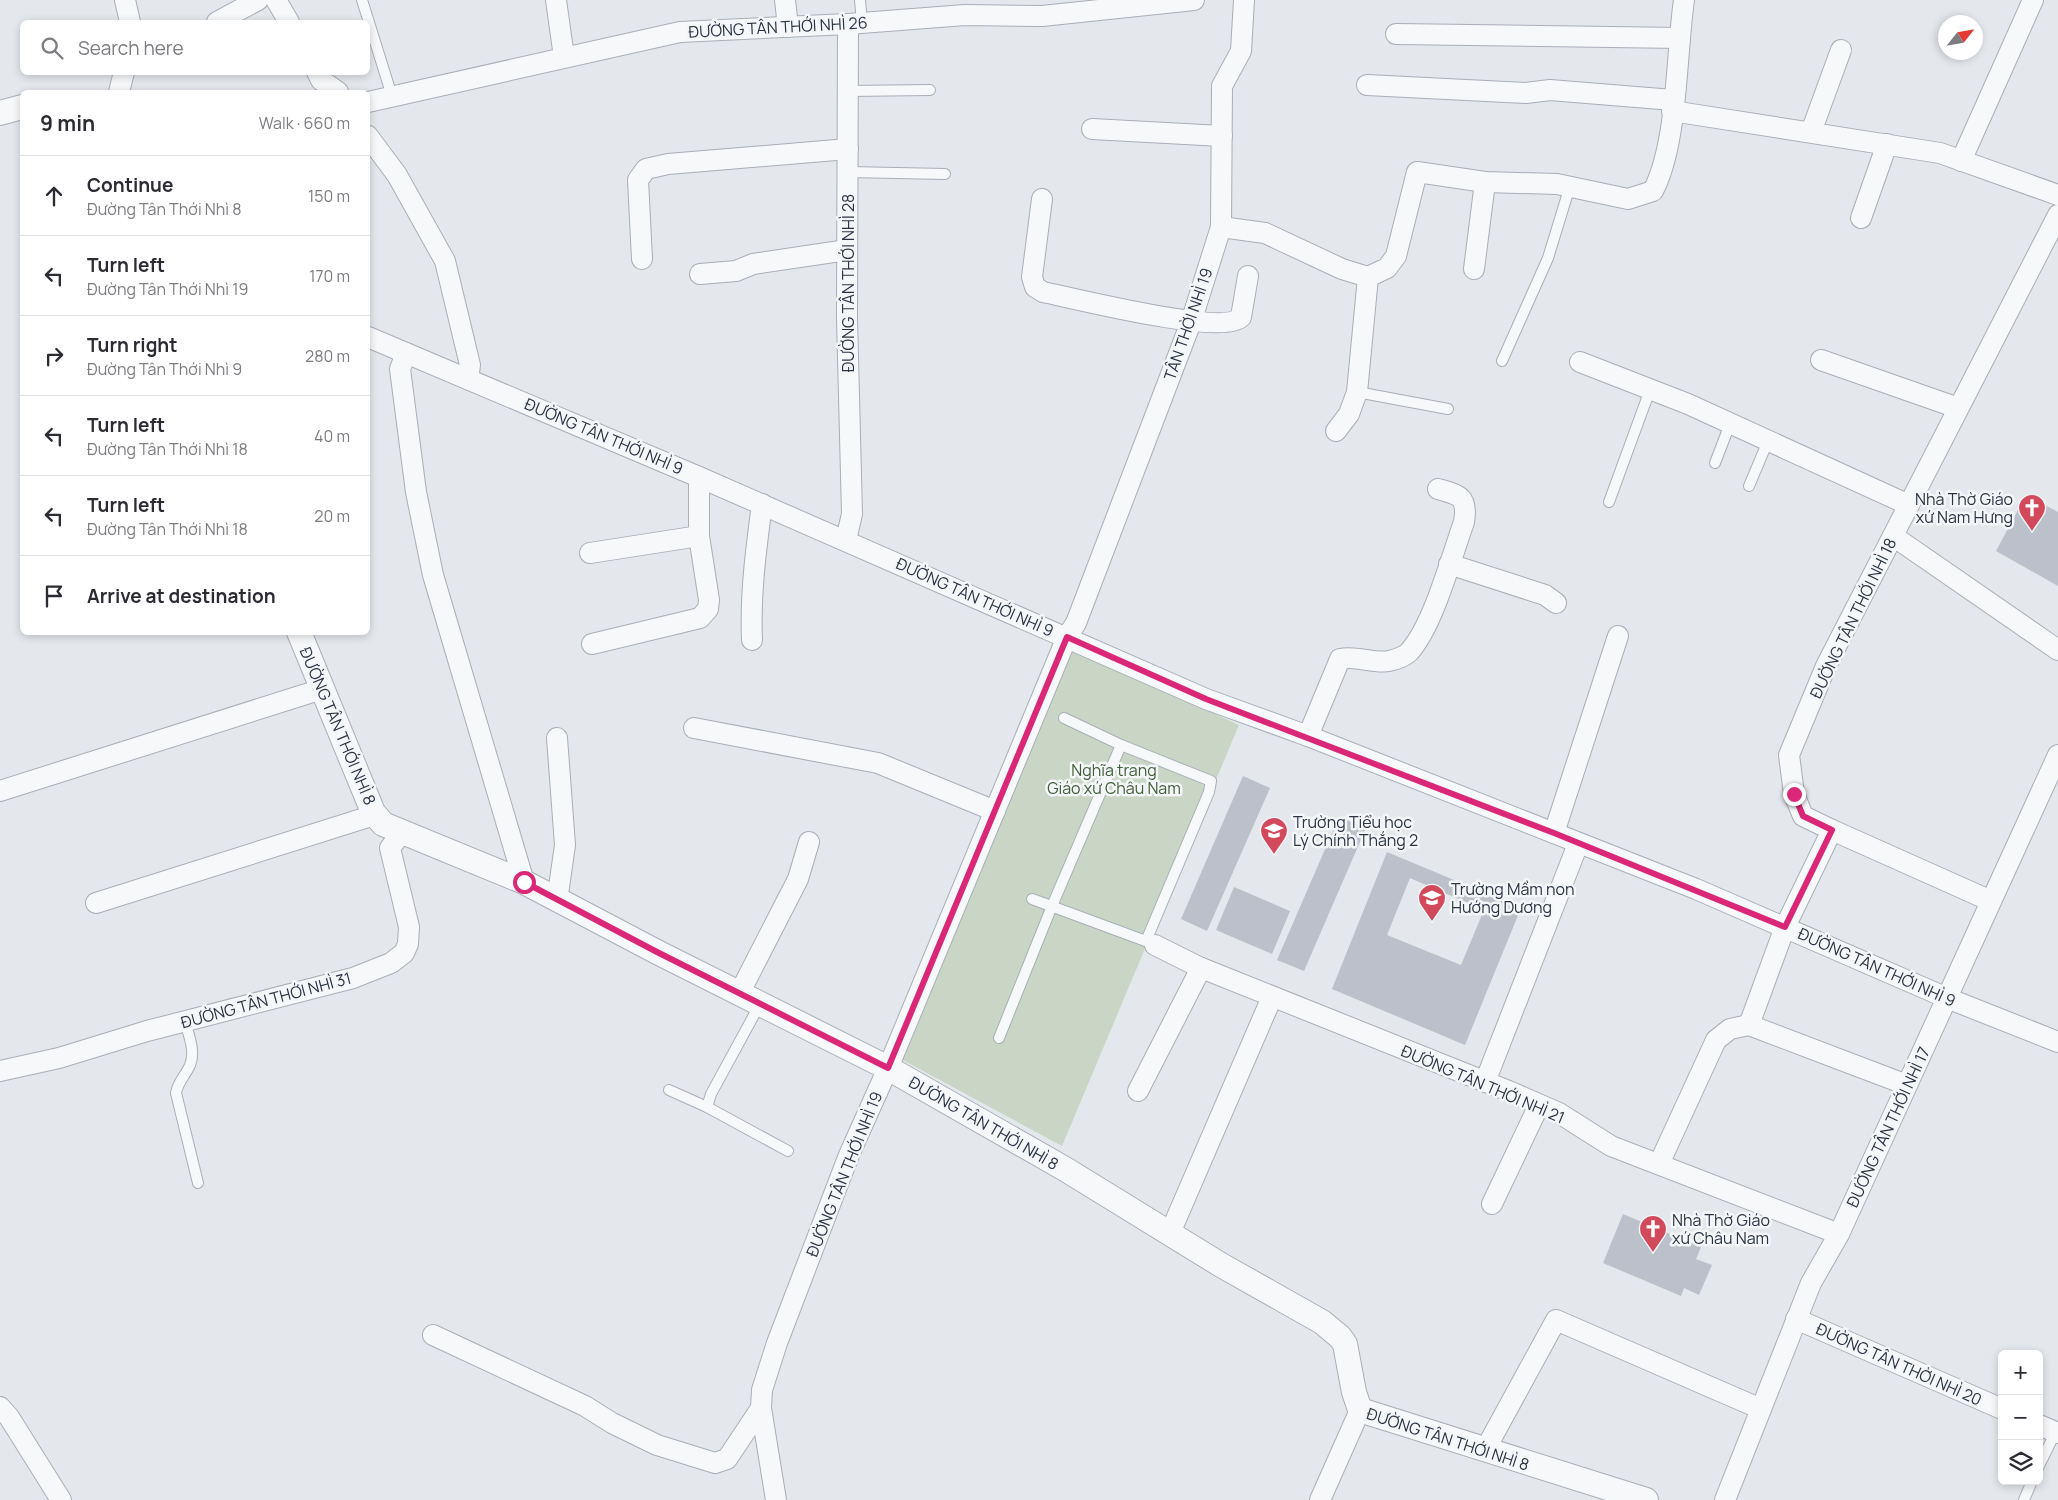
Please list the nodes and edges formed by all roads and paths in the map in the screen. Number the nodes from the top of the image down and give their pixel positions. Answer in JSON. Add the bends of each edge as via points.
{"nodes":[{"id":1,"x":125,"y":0,"type":"edge"},
{"id":2,"x":258,"y":0,"type":"edge"},
{"id":3,"x":276,"y":0,"type":"edge"},
{"id":4,"x":362,"y":0,"type":"edge"},
{"id":5,"x":556,"y":0,"type":"edge"},
{"id":6,"x":785,"y":0,"type":"edge"},
{"id":7,"x":860,"y":0,"type":"edge"},
{"id":8,"x":1194,"y":0,"type":"edge"},
{"id":9,"x":1244,"y":0,"type":"edge"},
{"id":10,"x":1684,"y":0,"type":"edge"},
{"id":11,"x":2033,"y":0,"type":"edge"},
{"id":12,"x":966,"y":8,"type":"edge"},
{"id":13,"x":130,"y":20,"type":"edge"},
{"id":14,"x":221,"y":20,"type":"edge"},
{"id":15,"x":287,"y":20,"type":"edge"},
{"id":16,"x":368,"y":20,"type":"edge"},
{"id":17,"x":855,"y":24,"type":"junction"},
{"id":18,"x":370,"y":26,"type":"edge"},
{"id":19,"x":788,"y":27,"type":"junction"},
{"id":20,"x":1396,"y":34,"type":"dead end"},
{"id":21,"x":1680,"y":38,"type":"junction"},
{"id":22,"x":1841,"y":50,"type":"dead end"},
{"id":23,"x":564,"y":57,"type":"junction"},
{"id":24,"x":123,"y":75,"type":"edge"},
{"id":25,"x":318,"y":75,"type":"edge"},
{"id":26,"x":1368,"y":85,"type":"dead end"},
{"id":27,"x":120,"y":90,"type":"edge"},
{"id":28,"x":335,"y":90,"type":"edge"},
{"id":29,"x":930,"y":90,"type":"dead end"},
{"id":30,"x":848,"y":91,"type":"junction"},
{"id":31,"x":392,"y":96,"type":"junction"},
{"id":32,"x":370,"y":102,"type":"edge"},
{"id":33,"x":1673,"y":105,"type":"junction"},
{"id":34,"x":20,"y":107,"type":"edge"},
{"id":35,"x":0,"y":112,"type":"edge"},
{"id":36,"x":1092,"y":129,"type":"dead end"},
{"id":37,"x":1811,"y":132,"type":"junction"},
{"id":38,"x":1222,"y":136,"type":"junction"},
{"id":39,"x":370,"y":139,"type":"edge"},
{"id":40,"x":1887,"y":144,"type":"junction"},
{"id":41,"x":848,"y":149,"type":"junction"},
{"id":42,"x":1961,"y":161,"type":"junction"},
{"id":43,"x":848,"y":172,"type":"junction"},
{"id":44,"x":945,"y":174,"type":"dead end"},
{"id":45,"x":1485,"y":182,"type":"junction"},
{"id":46,"x":1570,"y":186,"type":"junction"},
{"id":47,"x":2057,"y":191,"type":"edge"},
{"id":48,"x":1042,"y":199,"type":"dead end"},
{"id":49,"x":2058,"y":215,"type":"edge"},
{"id":50,"x":1861,"y":218,"type":"dead end"},
{"id":51,"x":1222,"y":227,"type":"junction"},
{"id":52,"x":847,"y":250,"type":"junction"},
{"id":53,"x":642,"y":260,"type":"dead end"},
{"id":54,"x":1474,"y":269,"type":"dead end"},
{"id":55,"x":700,"y":274,"type":"dead end"},
{"id":56,"x":1248,"y":276,"type":"dead end"},
{"id":57,"x":1368,"y":276,"type":"junction"},
{"id":58,"x":1191,"y":322,"type":"junction"},
{"id":59,"x":370,"y":338,"type":"edge"},
{"id":60,"x":406,"y":353,"type":"junction"},
{"id":61,"x":1820,"y":360,"type":"dead end"},
{"id":62,"x":1502,"y":361,"type":"dead end"},
{"id":63,"x":1580,"y":362,"type":"dead end"},
{"id":64,"x":468,"y":379,"type":"junction"},
{"id":65,"x":1650,"y":390,"type":"junction"},
{"id":66,"x":1357,"y":392,"type":"junction"},
{"id":67,"x":1448,"y":408,"type":"dead end"},
{"id":68,"x":1958,"y":408,"type":"junction"},
{"id":69,"x":1730,"y":424,"type":"junction"},
{"id":70,"x":1336,"y":431,"type":"dead end"},
{"id":71,"x":1768,"y":441,"type":"junction"},
{"id":72,"x":1715,"y":463,"type":"dead end"},
{"id":73,"x":699,"y":477,"type":"junction"},
{"id":74,"x":1749,"y":486,"type":"dead end"},
{"id":75,"x":1438,"y":489,"type":"dead end"},
{"id":76,"x":1609,"y":502,"type":"dead end"},
{"id":77,"x":762,"y":504,"type":"junction"},
{"id":78,"x":1909,"y":505,"type":"junction"},
{"id":79,"x":699,"y":536,"type":"junction"},
{"id":80,"x":1894,"y":536,"type":"junction"},
{"id":81,"x":846,"y":540,"type":"junction"},
{"id":82,"x":590,"y":553,"type":"dead end"},
{"id":83,"x":1449,"y":564,"type":"junction"},
{"id":84,"x":1556,"y":604,"type":"dead end"},
{"id":85,"x":300,"y":635,"type":"edge"},
{"id":86,"x":1618,"y":636,"type":"dead end"},
{"id":87,"x":1067,"y":637,"type":"junction"},
{"id":88,"x":752,"y":640,"type":"dead end"},
{"id":89,"x":592,"y":644,"type":"dead end"},
{"id":90,"x":2058,"y":650,"type":"edge"},
{"id":91,"x":322,"y":689,"type":"junction"},
{"id":92,"x":1064,"y":718,"type":"dead end"},
{"id":93,"x":694,"y":728,"type":"dead end"},
{"id":94,"x":1308,"y":736,"type":"junction"},
{"id":95,"x":557,"y":738,"type":"dead end"},
{"id":96,"x":1121,"y":745,"type":"junction"},
{"id":97,"x":2058,"y":755,"type":"edge"},
{"id":98,"x":0,"y":791,"type":"edge"},
{"id":99,"x":995,"y":811,"type":"junction"},
{"id":100,"x":374,"y":812,"type":"junction"},
{"id":101,"x":1832,"y":830,"type":"junction"},
{"id":102,"x":403,"y":832,"type":"junction"},
{"id":103,"x":1554,"y":833,"type":"junction"},
{"id":104,"x":809,"y":842,"type":"dead end"},
{"id":105,"x":1578,"y":844,"type":"junction"},
{"id":106,"x":524,"y":882,"type":"junction"},
{"id":107,"x":1032,"y":899,"type":"dead end"},
{"id":108,"x":557,"y":901,"type":"junction"},
{"id":109,"x":1991,"y":901,"type":"junction"},
{"id":110,"x":96,"y":903,"type":"dead end"},
{"id":111,"x":1052,"y":906,"type":"junction"},
{"id":112,"x":1785,"y":927,"type":"junction"},
{"id":113,"x":1150,"y":943,"type":"junction"},
{"id":114,"x":1201,"y":968,"type":"junction"},
{"id":115,"x":1272,"y":997,"type":"junction"},
{"id":116,"x":1947,"y":998,"type":"junction"},
{"id":117,"x":749,"y":999,"type":"junction"},
{"id":118,"x":185,"y":1021,"type":"junction"},
{"id":119,"x":1749,"y":1025,"type":"junction"},
{"id":120,"x":999,"y":1038,"type":"dead end"},
{"id":121,"x":2058,"y":1042,"type":"edge"},
{"id":122,"x":888,"y":1068,"type":"junction"},
{"id":123,"x":0,"y":1071,"type":"edge"},
{"id":124,"x":1485,"y":1082,"type":"junction"},
{"id":125,"x":1907,"y":1085,"type":"junction"},
{"id":126,"x":669,"y":1090,"type":"dead end"},
{"id":127,"x":1138,"y":1091,"type":"dead end"},
{"id":128,"x":1539,"y":1105,"type":"junction"},
{"id":129,"x":707,"y":1107,"type":"junction"},
{"id":130,"x":788,"y":1151,"type":"dead end"},
{"id":131,"x":1659,"y":1164,"type":"junction"},
{"id":132,"x":198,"y":1183,"type":"dead end"},
{"id":133,"x":1492,"y":1204,"type":"dead end"},
{"id":134,"x":1170,"y":1233,"type":"junction"},
{"id":135,"x":1840,"y":1234,"type":"junction"},
{"id":136,"x":1796,"y":1319,"type":"junction"},
{"id":137,"x":433,"y":1335,"type":"dead end"},
{"id":138,"x":1998,"y":1407,"type":"edge"},
{"id":139,"x":1,"y":1408,"type":"edge"},
{"id":140,"x":761,"y":1408,"type":"junction"},
{"id":141,"x":1761,"y":1409,"type":"junction"},
{"id":142,"x":1360,"y":1410,"type":"junction"},
{"id":143,"x":2053,"y":1429,"type":"edge"},
{"id":144,"x":1485,"y":1450,"type":"junction"},
{"id":145,"x":2043,"y":1455,"type":"edge"},
{"id":146,"x":2030,"y":1485,"type":"edge"},
{"id":147,"x":1638,"y":1499,"type":"edge"},
{"id":148,"x":61,"y":1500,"type":"edge"},
{"id":149,"x":776,"y":1500,"type":"edge"},
{"id":150,"x":1320,"y":1500,"type":"edge"},
{"id":151,"x":1725,"y":1500,"type":"edge"},
{"id":152,"x":2024,"y":1500,"type":"edge"}],
"edges":[{"from":1,"to":13,"type":"street"},
{"from":2,"to":14,"type":"street"},
{"from":3,"to":15,"type":"street"},
{"from":4,"to":16,"type":"lane"},
{"from":5,"to":23,"type":"street"},
{"from":6,"to":19,"type":"street"},
{"from":7,"to":17,"type":"lane"},
{"from":8,"to":12,"type":"street","name":"ĐƯỜNG TÂN THỚI NHÌ 26","via":[[1042,16]]},
{"from":9,"to":38,"type":"street","name":"TÂN THỜI NHÌ 19","via":[[1241,51],[1222,86]]},
{"from":10,"to":21,"type":"street"},
{"from":11,"to":42,"type":"street"},
{"from":12,"to":17,"type":"street","name":"ĐƯỜNG TÂN THỚI NHÌ 26"},
{"from":17,"to":19,"type":"street","name":"ĐƯỜNG TÂN THỚI NHÌ 26"},
{"from":17,"to":30,"type":"street","name":"ĐƯỜNG TÂN THỚI NHÌ 28"},
{"from":18,"to":31,"type":"lane"},
{"from":19,"to":23,"type":"street","name":"ĐƯỜNG TÂN THỚI NHÌ 26","via":[[680,32]]},
{"from":20,"to":21,"type":"street"},
{"from":21,"to":33,"type":"street"},
{"from":22,"to":37,"type":"street"},
{"from":23,"to":31,"type":"street","name":"ĐƯỜNG TÂN THỚI NHÌ 26"},
{"from":24,"to":27,"type":"street"},
{"from":25,"to":28,"type":"street"},
{"from":26,"to":33,"type":"street","via":[[1526,93],[1550,90]]},
{"from":29,"to":30,"type":"lane"},
{"from":30,"to":41,"type":"street","name":"ĐƯỜNG TÂN THỚI NHÌ 28"},
{"from":31,"to":32,"type":"street","name":"ĐƯỜNG TÂN THỚI NHÌ 26"},
{"from":33,"to":37,"type":"street"},
{"from":33,"to":46,"type":"street","via":[[1662,172],[1653,191],[1628,199]]},
{"from":34,"to":35,"type":"street"},
{"from":36,"to":38,"type":"street"},
{"from":37,"to":40,"type":"street"},
{"from":38,"to":51,"type":"street","name":"TÂN THỜI NHÌ 19"},
{"from":39,"to":64,"type":"street","via":[[397,176],[445,261],[470,364]]},
{"from":40,"to":42,"type":"street","via":[[1940,153]]},
{"from":40,"to":50,"type":"street"},
{"from":41,"to":43,"type":"street","name":"ĐƯỜNG TÂN THỚI NHÌ 28"},
{"from":41,"to":53,"type":"street","via":[[668,164],[646,169],[638,180]]},
{"from":42,"to":47,"type":"street"},
{"from":43,"to":44,"type":"lane"},
{"from":43,"to":52,"type":"street","name":"ĐƯỜNG TÂN THỚI NHÌ 28"},
{"from":45,"to":46,"type":"street"},
{"from":45,"to":54,"type":"street"},
{"from":45,"to":57,"type":"street","via":[[1417,172],[1396,256],[1387,268]]},
{"from":46,"to":62,"type":"lane","via":[[1548,258]]},
{"from":48,"to":58,"type":"street","via":[[1032,277],[1035,287],[1043,292]]},
{"from":49,"to":68,"type":"street","name":"ĐƯỜNG TÂN THỚI NHÌ 18"},
{"from":51,"to":57,"type":"street","via":[[1265,233],[1342,269]]},
{"from":51,"to":58,"type":"street","name":"TÂN THỜI NHÌ 19"},
{"from":52,"to":55,"type":"street","via":[[753,264],[736,271]]},
{"from":52,"to":81,"type":"street","name":"ĐƯỜNG TÂN THỚI NHÌ 28","via":[[852,514]]},
{"from":56,"to":58,"type":"street","via":[[1238,320]]},
{"from":57,"to":66,"type":"street"},
{"from":58,"to":87,"type":"street","name":"TÂN THỜI NHÌ 19","via":[[1076,623]]},
{"from":59,"to":60,"type":"street","name":"ĐƯỜNG TÂN THỚI NHÌ 9"},
{"from":60,"to":64,"type":"street","name":"ĐƯỜNG TÂN THỚI NHÌ 9"},
{"from":60,"to":106,"type":"street","via":[[400,369],[416,492],[433,575]]},
{"from":61,"to":68,"type":"street"},
{"from":63,"to":65,"type":"street"},
{"from":64,"to":73,"type":"street","name":"ĐƯỜNG TÂN THỚI NHÌ 9"},
{"from":65,"to":69,"type":"street"},
{"from":65,"to":76,"type":"lane"},
{"from":66,"to":67,"type":"lane"},
{"from":66,"to":70,"type":"street","via":[[1349,414]]},
{"from":68,"to":78,"type":"street","name":"ĐƯỜNG TÂN THỚI NHÌ 18"},
{"from":69,"to":71,"type":"street"},
{"from":69,"to":72,"type":"lane"},
{"from":71,"to":74,"type":"lane"},
{"from":71,"to":78,"type":"street"},
{"from":73,"to":77,"type":"street","name":"ĐƯỜNG TÂN THỚI NHÌ 9"},
{"from":73,"to":79,"type":"street"},
{"from":75,"to":83,"type":"street","via":[[1455,493],[1463,499],[1466,508]]},
{"from":77,"to":81,"type":"street","name":"ĐƯỜNG TÂN THỚI NHÌ 9"},
{"from":77,"to":88,"type":"street","via":[[750,601]]},
{"from":78,"to":80,"type":"street","name":"ĐƯỜNG TÂN THỚI NHÌ 18"},
{"from":79,"to":82,"type":"street"},
{"from":79,"to":89,"type":"street","via":[[709,600],[708,609],[700,618]]},
{"from":80,"to":90,"type":"street"},
{"from":80,"to":101,"type":"street","name":"ĐƯỜNG TÂN THỚI NHÌ 18","via":[[1826,666],[1789,755],[1794,794],[1803,816]]},
{"from":81,"to":87,"type":"street","name":"ĐƯỜNG TÂN THỚI NHÌ 9"},
{"from":83,"to":84,"type":"street","via":[[1545,596]]},
{"from":83,"to":94,"type":"street","via":[[1435,604],[1408,653],[1388,661],[1351,656],[1340,659]]},
{"from":85,"to":91,"type":"street","name":"ĐƯỜNG TÂN THỚI NHÌ 8"},
{"from":86,"to":103,"type":"street"},
{"from":87,"to":94,"type":"street","name":"ĐƯỜNG TÂN THỚI NHÌ 9","via":[[1206,699]]},
{"from":87,"to":99,"type":"street","name":"ĐƯỜNG TÂN THỚI NHÌ 19"},
{"from":91,"to":98,"type":"street"},
{"from":91,"to":100,"type":"street","name":"ĐƯỜNG TÂN THỚI NHÌ 8"},
{"from":92,"to":96,"type":"lane"},
{"from":93,"to":99,"type":"street","via":[[878,763]]},
{"from":94,"to":103,"type":"street","name":"ĐƯỜNG TÂN THỚI NHÌ 9"},
{"from":95,"to":108,"type":"street","via":[[566,845]]},
{"from":96,"to":111,"type":"lane"},
{"from":96,"to":113,"type":"lane","via":[[1205,777],[1212,785]]},
{"from":97,"to":109,"type":"street","name":"ĐƯỜNG TÂN THỚI NHÌ 17"},
{"from":99,"to":122,"type":"street","name":"ĐƯỜNG TÂN THỚI NHÌ 19"},
{"from":100,"to":102,"type":"street","name":"ĐƯỜNG TÂN THỚI NHÌ 8","via":[[383,824]]},
{"from":100,"to":110,"type":"street","via":[[368,817]]},
{"from":101,"to":109,"type":"street","name":"ĐƯỜNG TÂN THỚI NHÌ 18"},
{"from":101,"to":112,"type":"street"},
{"from":102,"to":106,"type":"street","name":"ĐƯỜNG TÂN THỚI NHÌ 8"},
{"from":102,"to":118,"type":"street","name":"ĐƯỜNG TÂN THỚI NHÌ 31","via":[[390,848],[409,927],[404,953],[391,963],[354,978]]},
{"from":103,"to":105,"type":"street","name":"ĐƯỜNG TÂN THỚI NHÌ 9"},
{"from":104,"to":117,"type":"street","via":[[798,879]]},
{"from":105,"to":112,"type":"street","name":"ĐƯỜNG TÂN THỚI NHÌ 9"},
{"from":105,"to":124,"type":"street"},
{"from":106,"to":108,"type":"street","name":"ĐƯỜNG TÂN THỚI NHÌ 8"},
{"from":107,"to":111,"type":"lane"},
{"from":108,"to":117,"type":"street","name":"ĐƯỜNG TÂN THỚI NHÌ 8"},
{"from":109,"to":116,"type":"street","name":"ĐƯỜNG TÂN THỚI NHÌ 17"},
{"from":111,"to":113,"type":"lane"},
{"from":111,"to":120,"type":"lane"},
{"from":112,"to":116,"type":"street","name":"ĐƯỜNG TÂN THỚI NHÌ 9"},
{"from":112,"to":119,"type":"street"},
{"from":113,"to":114,"type":"street","name":"ĐƯỜNG TÂN THỚI NHÌ 21"},
{"from":114,"to":115,"type":"street","name":"ĐƯỜNG TÂN THỚI NHÌ 21"},
{"from":114,"to":127,"type":"street"},
{"from":115,"to":124,"type":"street","name":"ĐƯỜNG TÂN THỚI NHÌ 21"},
{"from":115,"to":134,"type":"street"},
{"from":116,"to":121,"type":"street","name":"ĐƯỜNG TÂN THỚI NHÌ 9"},
{"from":116,"to":125,"type":"street","name":"ĐƯỜNG TÂN THỚI NHÌ 17"},
{"from":117,"to":122,"type":"street","name":"ĐƯỜNG TÂN THỚI NHÌ 8"},
{"from":117,"to":129,"type":"lane"},
{"from":118,"to":123,"type":"street","name":"ĐƯỜNG TÂN THỚI NHÌ 31","via":[[60,1058]]},
{"from":118,"to":132,"type":"lane","via":[[193,1054],[176,1093]]},
{"from":119,"to":125,"type":"street"},
{"from":119,"to":131,"type":"street","via":[[1730,1029],[1716,1040]]},
{"from":122,"to":134,"type":"street","name":"ĐƯỜNG TÂN THỚI NHÌ 8"},
{"from":122,"to":140,"type":"street","name":"ĐƯỜNG TÂN THỚI NHÌ 19","via":[[849,1155],[777,1343],[762,1390]]},
{"from":124,"to":128,"type":"street","name":"ĐƯỜNG TÂN THỚI NHÌ 21"},
{"from":125,"to":135,"type":"street","name":"ĐƯỜNG TÂN THỚI NHÌ 17"},
{"from":126,"to":129,"type":"lane"},
{"from":128,"to":131,"type":"street","name":"ĐƯỜNG TÂN THỚI NHÌ 21","via":[[1611,1146]]},
{"from":128,"to":133,"type":"street"},
{"from":129,"to":130,"type":"lane"},
{"from":131,"to":135,"type":"street","name":"ĐƯỜNG TÂN THỚI NHÌ 21"},
{"from":134,"to":142,"type":"street","name":"ĐƯỜNG TÂN THỚI NHÌ 8","via":[[1322,1322],[1340,1337],[1350,1362]]},
{"from":135,"to":136,"type":"street","name":"ĐƯỜNG TÂN THỚI NHÌ 17","via":[[1811,1283]]},
{"from":136,"to":138,"type":"street","name":"ĐƯỜNG TÂN THỜI NHÌ 20"},
{"from":136,"to":141,"type":"street","name":"ĐƯỜNG TÂN THỚI NHÌ 17"},
{"from":137,"to":140,"type":"street","via":[[585,1406],[657,1445],[715,1463],[727,1459]]},
{"from":139,"to":148,"type":"street"},
{"from":140,"to":149,"type":"street","name":"ĐƯỜNG TÂN THỚI NHÌ 19"},
{"from":141,"to":144,"type":"street","via":[[1556,1320]]},
{"from":141,"to":151,"type":"street","name":"ĐƯỜNG TÂN THỚI NHÌ 17"},
{"from":142,"to":144,"type":"street","name":"ĐƯỜNG TÂN THỚI NHÌ 8"},
{"from":142,"to":150,"type":"street"},
{"from":143,"to":145,"type":"lane"},
{"from":144,"to":147,"type":"street","name":"ĐƯỜNG TÂN THỚI NHÌ 8"},
{"from":146,"to":152,"type":"lane"}]}
